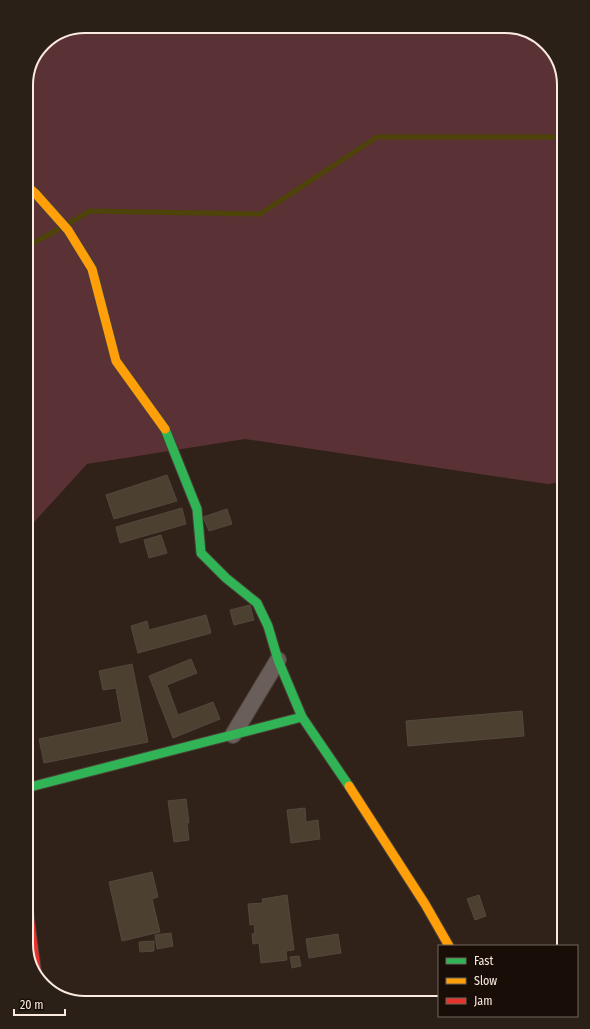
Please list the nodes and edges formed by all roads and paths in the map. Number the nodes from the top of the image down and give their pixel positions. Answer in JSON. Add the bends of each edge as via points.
{"nodes":[{"id":1,"x":33,"y":191,"type":"edge"},
{"id":2,"x":278,"y":660,"type":"junction"},
{"id":3,"x":302,"y":717,"type":"junction"},
{"id":4,"x":233,"y":735,"type":"junction"},
{"id":5,"x":33,"y":786,"type":"edge"},
{"id":6,"x":448,"y":945,"type":"edge"}],
"edges":[{"from":1,"to":2,"type":"street","via":[[68,230],[92,269],[116,361],[168,431],[197,509],[201,553],[257,603],[268,626]]},
{"from":2,"to":3,"type":"street"},
{"from":2,"to":4,"type":"street"},
{"from":3,"to":4,"type":"street"},
{"from":3,"to":6,"type":"street","via":[[366,810]]},
{"from":4,"to":5,"type":"street"}]}
